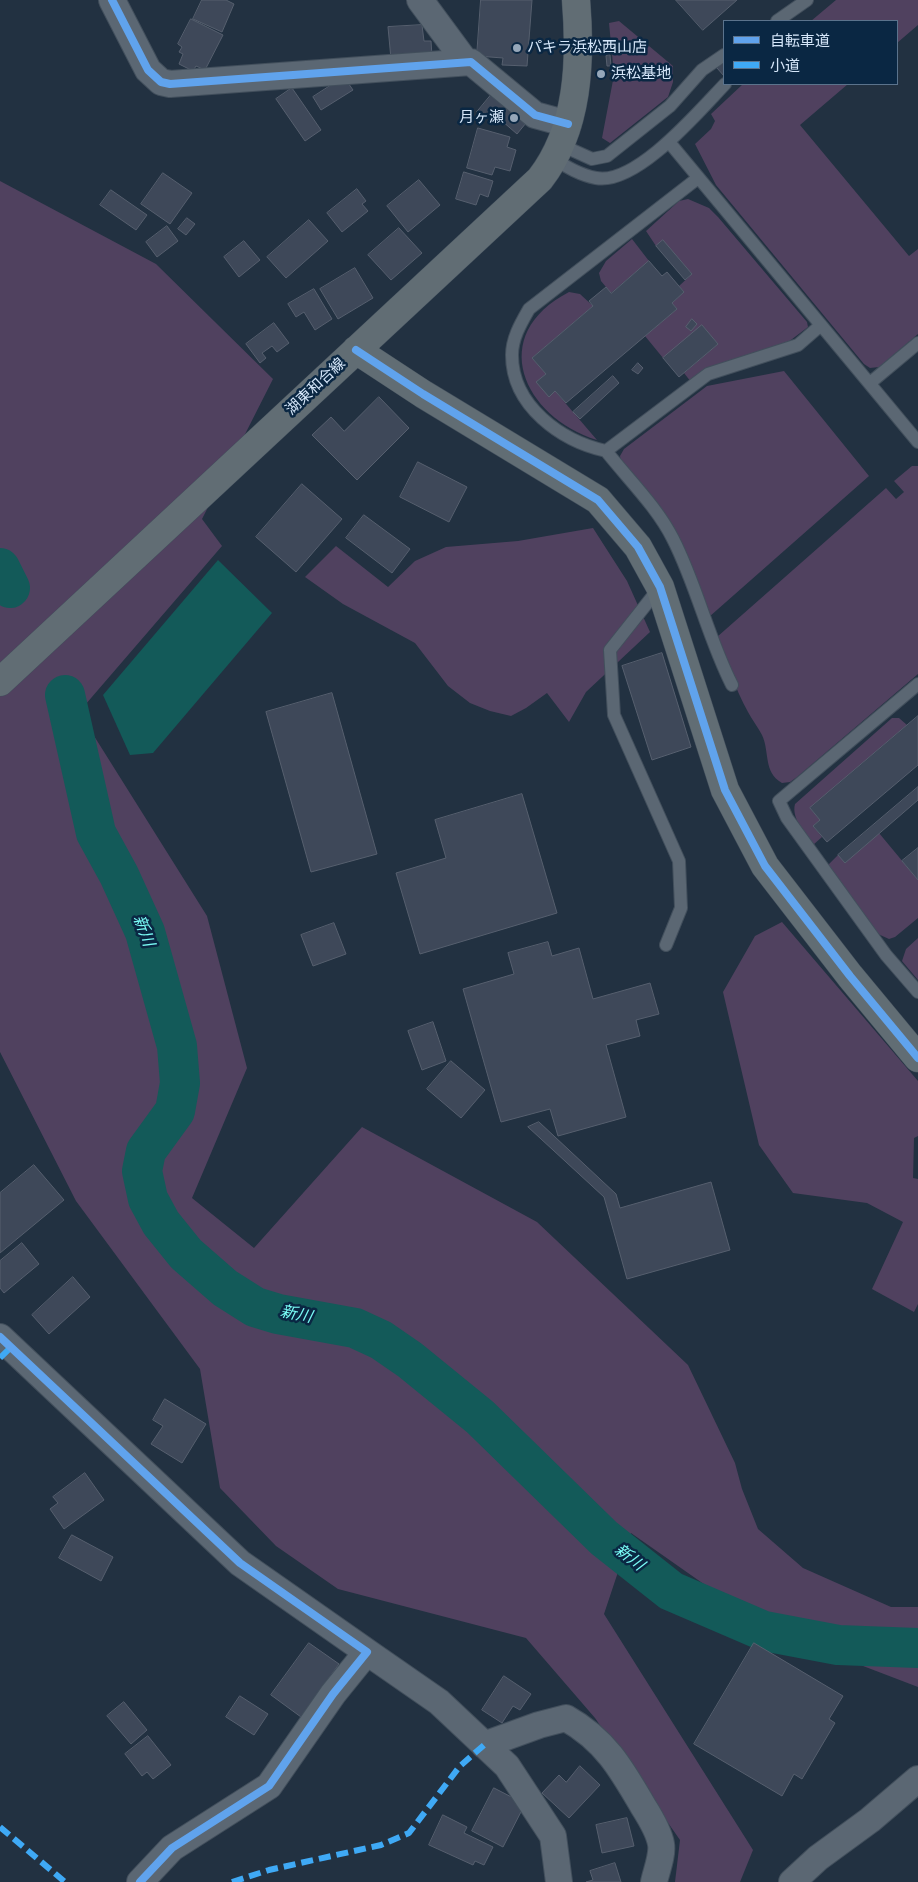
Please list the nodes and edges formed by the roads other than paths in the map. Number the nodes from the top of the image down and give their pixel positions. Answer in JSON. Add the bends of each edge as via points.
{"nodes":[{"id":1,"x":112,"y":0,"type":"edge"},
{"id":2,"x":420,"y":0,"type":"edge"},
{"id":3,"x":576,"y":0,"type":"edge"},
{"id":4,"x":798,"y":3,"type":"edge"},
{"id":5,"x":778,"y":20,"type":"edge"},
{"id":6,"x":785,"y":20,"type":"edge"},
{"id":7,"x":723,"y":57,"type":"edge"},
{"id":8,"x":465,"y":61,"type":"junction"},
{"id":9,"x":724,"y":85,"type":"edge"},
{"id":10,"x":669,"y":142,"type":"junction"},
{"id":11,"x":561,"y":143,"type":"junction"},
{"id":12,"x":698,"y":178,"type":"junction"},
{"id":13,"x":821,"y":325,"type":"junction"},
{"id":14,"x":918,"y":343,"type":"edge"},
{"id":15,"x":356,"y":350,"type":"junction"},
{"id":16,"x":870,"y":383,"type":"junction"},
{"id":17,"x":918,"y":442,"type":"edge"},
{"id":18,"x":606,"y":451,"type":"junction"},
{"id":19,"x":660,"y":587,"type":"junction"},
{"id":20,"x":0,"y":682,"type":"edge"},
{"id":21,"x":918,"y":684,"type":"edge"},
{"id":22,"x":732,"y":685,"type":"dead end"},
{"id":23,"x":666,"y":945,"type":"dead end"},
{"id":24,"x":918,"y":992,"type":"edge"},
{"id":25,"x":918,"y":1058,"type":"edge"},
{"id":26,"x":0,"y":1337,"type":"edge"},
{"id":27,"x":366,"y":1652,"type":"junction"},
{"id":28,"x":484,"y":1745,"type":"junction"},
{"id":29,"x":918,"y":1779,"type":"edge"},
{"id":30,"x":140,"y":1882,"type":"edge"},
{"id":31,"x":559,"y":1882,"type":"edge"},
{"id":32,"x":654,"y":1882,"type":"edge"},
{"id":33,"x":792,"y":1882,"type":"edge"}],
"edges":[{"from":1,"to":8,"type":"street","via":[[148,70],[161,82],[170,84]]},
{"from":2,"to":8,"type":"street"},
{"from":3,"to":11,"type":"street","name":"湖東和合線","via":[[578,50],[573,101]]},
{"from":4,"to":5,"type":"lane"},
{"from":4,"to":6,"type":"lane"},
{"from":7,"to":11,"type":"lane","via":[[702,70],[670,106],[607,156],[592,158]]},
{"from":8,"to":11,"type":"street","via":[[477,65],[535,115]]},
{"from":9,"to":10,"type":"lane"},
{"from":10,"to":11,"type":"lane","via":[[617,177],[597,178],[575,171]]},
{"from":10,"to":12,"type":"lane"},
{"from":11,"to":15,"type":"street","name":"湖東和合線","via":[[540,179]]},
{"from":12,"to":13,"type":"lane"},
{"from":12,"to":18,"type":"lane","via":[[529,309],[517,330],[512,354],[515,381],[528,402],[544,421],[568,437]]},
{"from":13,"to":16,"type":"lane"},
{"from":13,"to":18,"type":"lane","via":[[798,345],[708,374]]},
{"from":14,"to":16,"type":"lane"},
{"from":15,"to":19,"type":"street","via":[[598,500],[638,547]]},
{"from":15,"to":20,"type":"street","name":"湖東和合線"},
{"from":16,"to":17,"type":"lane"},
{"from":18,"to":22,"type":"lane","via":[[658,514],[673,539],[717,656]]},
{"from":19,"to":23,"type":"lane","via":[[610,650],[614,715],[679,861],[681,908]]},
{"from":19,"to":25,"type":"street","via":[[725,790],[765,866]]},
{"from":21,"to":24,"type":"lane","via":[[780,801],[787,818],[886,955]]},
{"from":26,"to":27,"type":"street","via":[[240,1563]]},
{"from":27,"to":28,"type":"street","via":[[439,1702]]},
{"from":27,"to":30,"type":"street","via":[[269,1786],[172,1848]]},
{"from":28,"to":31,"type":"street","via":[[507,1766],[553,1836]]},
{"from":28,"to":32,"type":"street","via":[[566,1718],[585,1729],[612,1756],[662,1845]]},
{"from":29,"to":33,"type":"street"}]}
